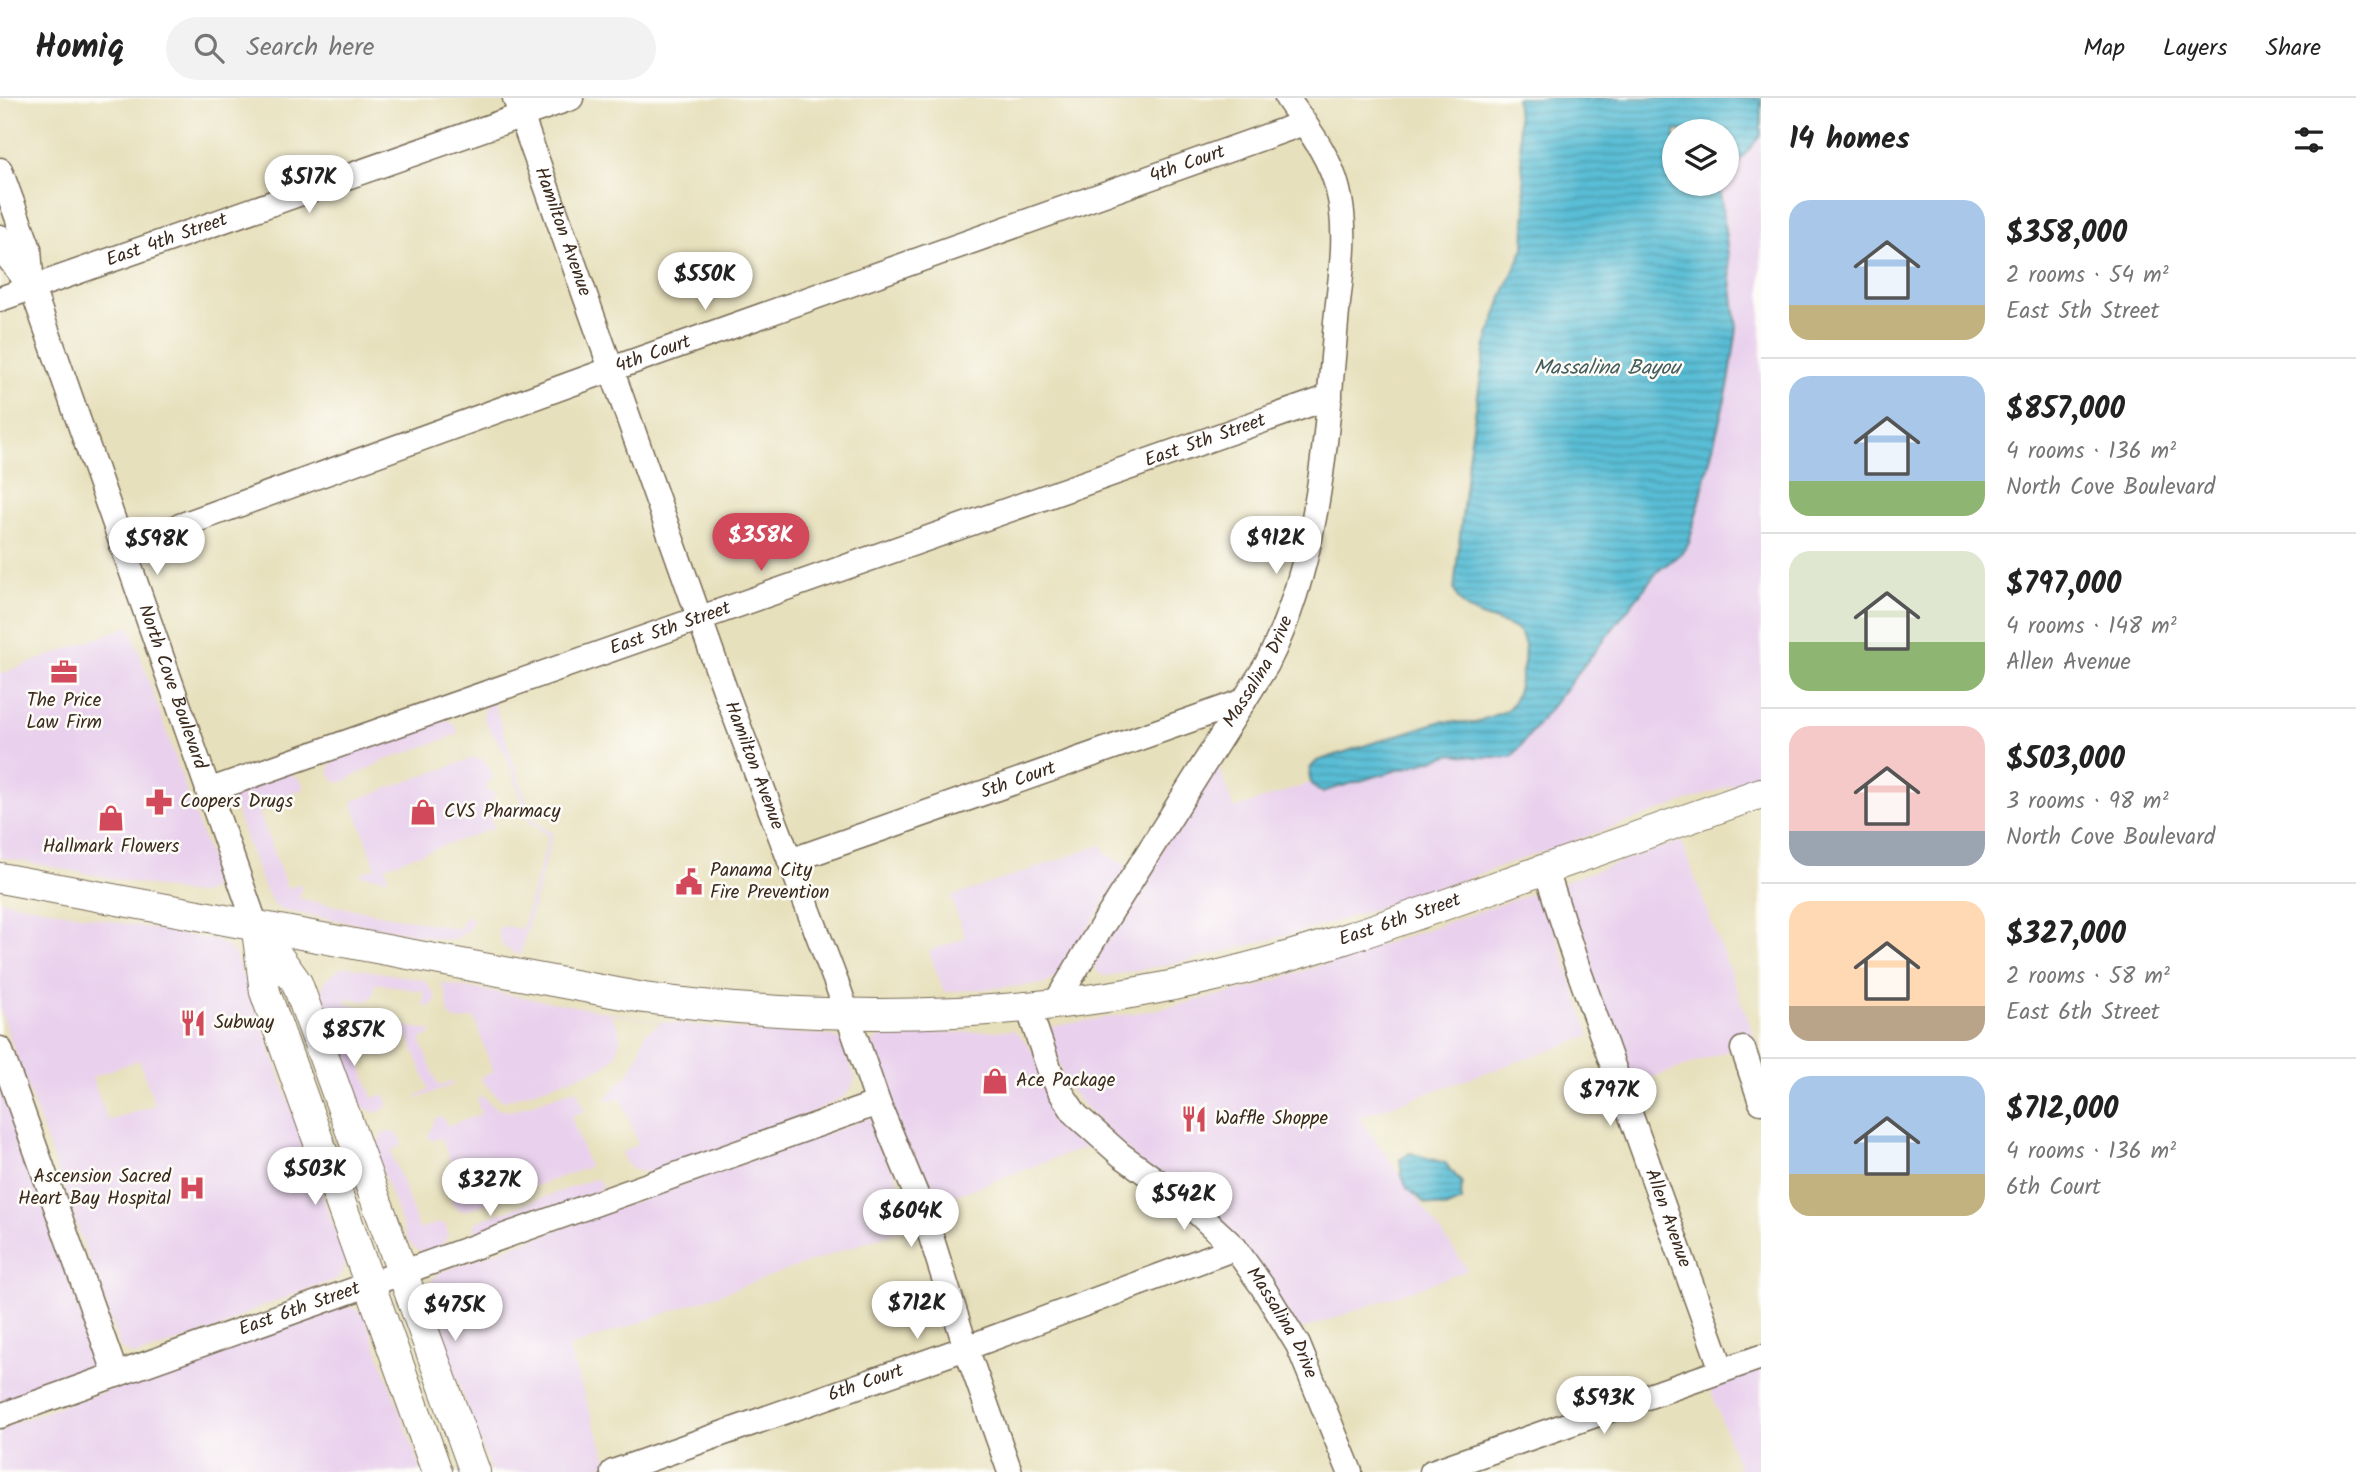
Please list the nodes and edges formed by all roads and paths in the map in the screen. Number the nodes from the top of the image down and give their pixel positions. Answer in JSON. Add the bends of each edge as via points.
{"nodes":[{"id":1,"x":570,"y":98,"type":"edge"},
{"id":2,"x":1287,"y":98,"type":"edge"},
{"id":3,"x":518,"y":107,"type":"edge"},
{"id":4,"x":1304,"y":123,"type":"junction"},
{"id":5,"x":0,"y":170,"type":"edge"},
{"id":6,"x":0,"y":237,"type":"edge"},
{"id":7,"x":32,"y":288,"type":"junction"},
{"id":8,"x":0,"y":299,"type":"edge"},
{"id":9,"x":612,"y":369,"type":"junction"},
{"id":10,"x":1330,"y":397,"type":"junction"},
{"id":11,"x":122,"y":547,"type":"junction"},
{"id":12,"x":701,"y":618,"type":"junction"},
{"id":13,"x":1244,"y":701,"type":"junction"},
{"id":14,"x":208,"y":792,"type":"junction"},
{"id":15,"x":1761,"y":793,"type":"edge"},
{"id":16,"x":790,"y":862,"type":"junction"},
{"id":17,"x":1546,"y":870,"type":"junction"},
{"id":18,"x":0,"y":878,"type":"edge"},
{"id":19,"x":256,"y":926,"type":"junction"},
{"id":20,"x":1041,"y":1006,"type":"junction"},
{"id":21,"x":847,"y":1015,"type":"junction"},
{"id":22,"x":0,"y":1049,"type":"edge"},
{"id":23,"x":1743,"y":1049,"type":"dead end"},
{"id":24,"x":1761,"y":1102,"type":"edge"},
{"id":25,"x":878,"y":1103,"type":"junction"},
{"id":26,"x":1235,"y":1248,"type":"junction"},
{"id":27,"x":403,"y":1274,"type":"junction"},
{"id":28,"x":370,"y":1286,"type":"junction"},
{"id":29,"x":967,"y":1348,"type":"junction"},
{"id":30,"x":1761,"y":1357,"type":"edge"},
{"id":31,"x":1722,"y":1370,"type":"junction"},
{"id":32,"x":116,"y":1375,"type":"junction"},
{"id":33,"x":0,"y":1416,"type":"edge"},
{"id":34,"x":437,"y":1472,"type":"edge"},
{"id":35,"x":475,"y":1472,"type":"edge"},
{"id":36,"x":613,"y":1472,"type":"edge"},
{"id":37,"x":1010,"y":1472,"type":"edge"},
{"id":38,"x":1350,"y":1472,"type":"edge"},
{"id":39,"x":1432,"y":1472,"type":"edge"}],
"edges":[{"from":1,"to":3,"type":"street","name":"East 4th Street"},
{"from":2,"to":4,"type":"street","name":"Massalina Drive"},
{"from":3,"to":7,"type":"street","name":"East 4th Street"},
{"from":3,"to":9,"type":"street","name":"Hamilton Avenue"},
{"from":4,"to":9,"type":"street","name":"4th Court"},
{"from":4,"to":10,"type":"street","name":"Massalina Drive","via":[[1335,181],[1342,210]]},
{"from":5,"to":7,"type":"street","name":"North Cove Boulevard","via":[[29,249]]},
{"from":6,"to":7,"type":"street","name":"North Cove Boulevard","via":[[7,256]]},
{"from":7,"to":8,"type":"street","name":"East 4th Street"},
{"from":7,"to":11,"type":"street","name":"North Cove Boulevard"},
{"from":9,"to":11,"type":"street","name":"4th Court"},
{"from":9,"to":12,"type":"street","name":"Hamilton Avenue"},
{"from":10,"to":12,"type":"street","name":"East 5th Street"},
{"from":10,"to":13,"type":"street","name":"Massalina Drive","via":[[1304,562],[1275,648]]},
{"from":11,"to":14,"type":"street","name":"North Cove Boulevard"},
{"from":12,"to":14,"type":"street","name":"East 5th Street"},
{"from":12,"to":16,"type":"street","name":"Hamilton Avenue"},
{"from":13,"to":16,"type":"street","name":"5th Court"},
{"from":13,"to":20,"type":"street","name":"Massalina Drive","via":[[1097,934]]},
{"from":14,"to":19,"type":"street","name":"North Cove Boulevard"},
{"from":15,"to":17,"type":"main road","name":"East 6th Street"},
{"from":16,"to":21,"type":"street","name":"Hamilton Avenue"},
{"from":17,"to":20,"type":"main road","name":"East 6th Street","via":[[1251,967]]},
{"from":17,"to":31,"type":"street","name":"Allen Avenue"},
{"from":18,"to":19,"type":"main road","name":"East 6th Street"},
{"from":19,"to":21,"type":"main road","name":"East 6th Street","via":[[644,998]]},
{"from":19,"to":27,"type":"main road","name":"North Cove Boulevard","via":[[297,982]]},
{"from":19,"to":28,"type":"main road","name":"North Cove Boulevard","via":[[265,992]]},
{"from":20,"to":21,"type":"main road","name":"East 6th Street"},
{"from":20,"to":26,"type":"street","name":"Massalina Drive","via":[[1050,1071],[1076,1115],[1186,1202]]},
{"from":21,"to":25,"type":"street","name":"Hamilton Avenue"},
{"from":22,"to":32,"type":"street"},
{"from":23,"to":24,"type":"street"},
{"from":25,"to":27,"type":"street","name":"East 6th Street"},
{"from":25,"to":29,"type":"street","name":"Hamilton Avenue","via":[[923,1211]]},
{"from":26,"to":29,"type":"street","name":"6th Court"},
{"from":26,"to":38,"type":"street","name":"Massalina Drive","via":[[1298,1345]]},
{"from":27,"to":28,"type":"street","name":"East 6th Street"},
{"from":27,"to":35,"type":"main road","name":"North Cove Boulevard"},
{"from":28,"to":32,"type":"street","name":"East 6th Street"},
{"from":28,"to":34,"type":"main road","name":"North Cove Boulevard"},
{"from":29,"to":36,"type":"street","name":"6th Court"},
{"from":29,"to":37,"type":"street","name":"Hamilton Avenue"},
{"from":30,"to":31,"type":"street"},
{"from":31,"to":39,"type":"street"},
{"from":32,"to":33,"type":"street","name":"East 6th Street"}]}
